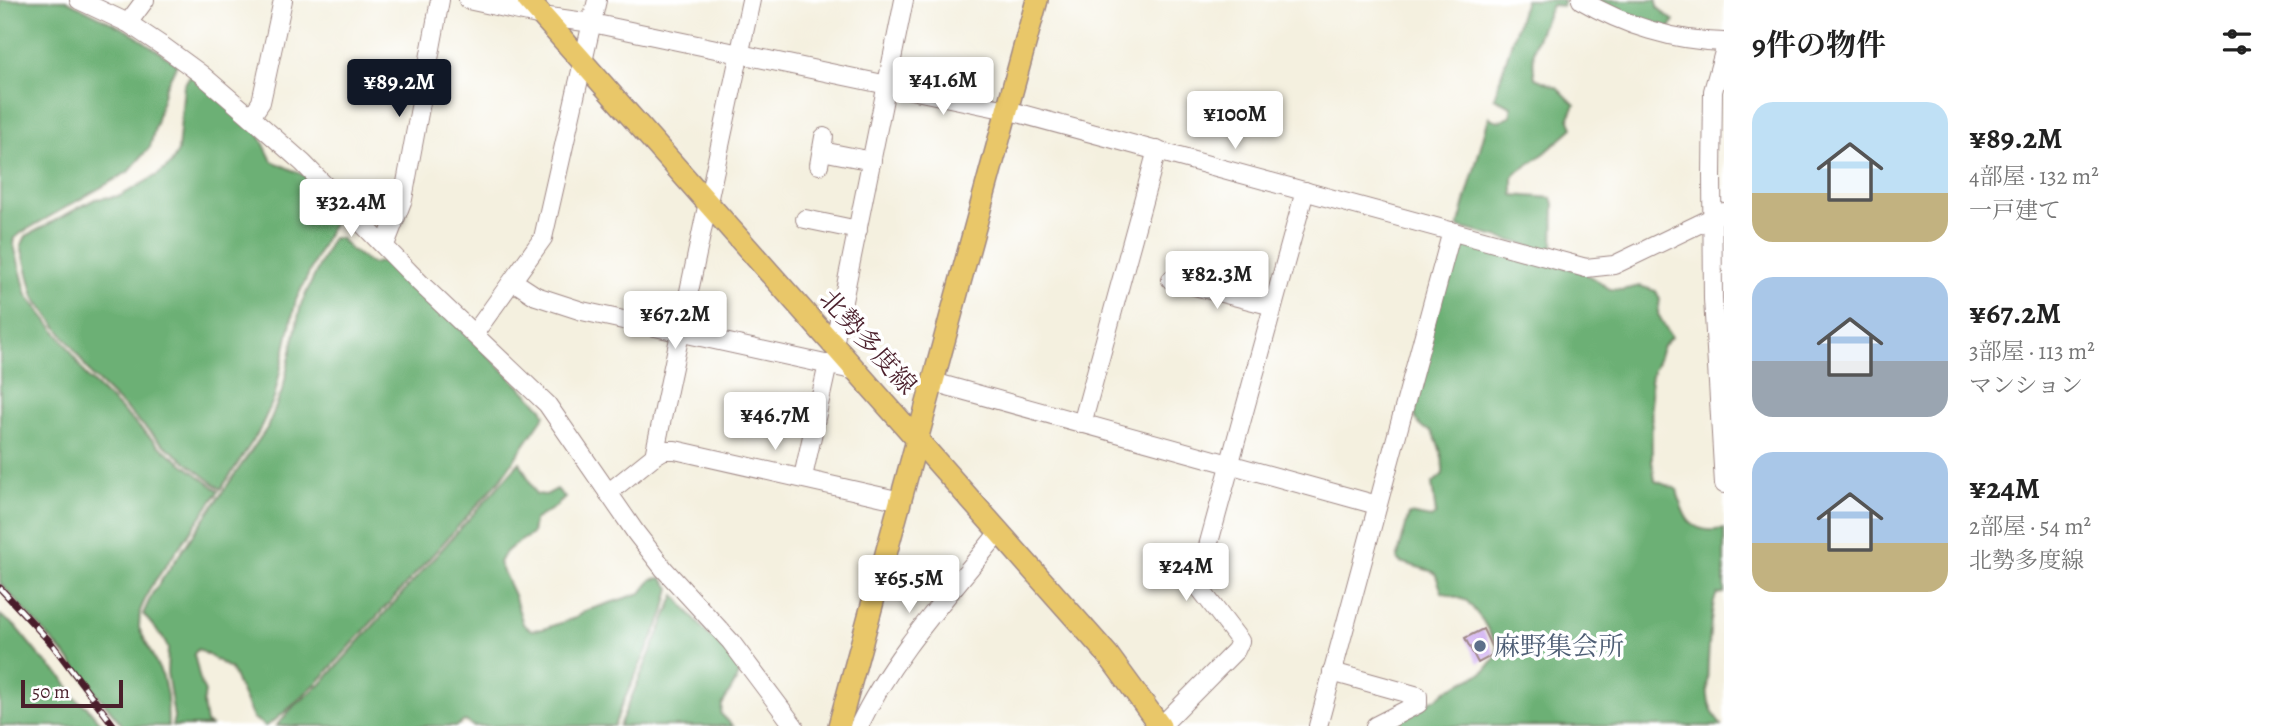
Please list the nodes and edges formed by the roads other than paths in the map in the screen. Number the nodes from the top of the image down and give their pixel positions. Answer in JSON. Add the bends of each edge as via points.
{"nodes":[{"id":1,"x":79,"y":0,"type":"edge"},
{"id":2,"x":145,"y":0,"type":"edge"},
{"id":3,"x":283,"y":0,"type":"edge"},
{"id":4,"x":440,"y":0,"type":"edge"},
{"id":5,"x":468,"y":0,"type":"edge"},
{"id":6,"x":597,"y":0,"type":"edge"},
{"id":7,"x":751,"y":0,"type":"edge"},
{"id":8,"x":904,"y":0,"type":"edge"},
{"id":9,"x":1037,"y":0,"type":"edge"},
{"id":10,"x":1581,"y":0,"type":"edge"},
{"id":11,"x":535,"y":8,"type":"edge"},
{"id":12,"x":128,"y":23,"type":"junction"},
{"id":13,"x":592,"y":23,"type":"junction"},
{"id":14,"x":1724,"y":42,"type":"edge"},
{"id":15,"x":1724,"y":52,"type":"edge"},
{"id":16,"x":740,"y":54,"type":"junction"},
{"id":17,"x":583,"y":62,"type":"junction"},
{"id":18,"x":887,"y":86,"type":"junction"},
{"id":19,"x":1007,"y":110,"type":"junction"},
{"id":20,"x":251,"y":117,"type":"junction"},
{"id":21,"x":1157,"y":150,"type":"junction"},
{"id":22,"x":822,"y":151,"type":"dead end"},
{"id":23,"x":872,"y":161,"type":"junction"},
{"id":24,"x":1305,"y":191,"type":"junction"},
{"id":25,"x":709,"y":203,"type":"junction"},
{"id":26,"x":1718,"y":215,"type":"edge"},
{"id":27,"x":805,"y":219,"type":"dead end"},
{"id":28,"x":858,"y":230,"type":"junction"},
{"id":29,"x":1452,"y":231,"type":"junction"},
{"id":30,"x":385,"y":246,"type":"junction"},
{"id":31,"x":1171,"y":280,"type":"dead end"},
{"id":32,"x":513,"y":281,"type":"junction"},
{"id":33,"x":1273,"y":306,"type":"junction"},
{"id":34,"x":680,"y":332,"type":"junction"},
{"id":35,"x":474,"y":334,"type":"junction"},
{"id":36,"x":831,"y":355,"type":"junction"},
{"id":37,"x":933,"y":382,"type":"junction"},
{"id":38,"x":1082,"y":424,"type":"junction"},
{"id":39,"x":917,"y":439,"type":"junction"},
{"id":40,"x":654,"y":456,"type":"junction"},
{"id":41,"x":1230,"y":466,"type":"junction"},
{"id":42,"x":803,"y":477,"type":"junction"},
{"id":43,"x":1724,"y":484,"type":"edge"},
{"id":44,"x":608,"y":493,"type":"junction"},
{"id":45,"x":901,"y":501,"type":"junction"},
{"id":46,"x":1377,"y":505,"type":"junction"},
{"id":47,"x":1000,"y":531,"type":"junction"},
{"id":48,"x":1332,"y":672,"type":"junction"},
{"id":49,"x":794,"y":726,"type":"edge"},
{"id":50,"x":839,"y":726,"type":"edge"},
{"id":51,"x":859,"y":726,"type":"edge"},
{"id":52,"x":1160,"y":726,"type":"edge"},
{"id":53,"x":1318,"y":726,"type":"edge"},
{"id":54,"x":1375,"y":726,"type":"edge"}],
"edges":[{"from":1,"to":12,"type":"street"},
{"from":2,"to":12,"type":"street"},
{"from":3,"to":20,"type":"street","via":[[261,102]]},
{"from":4,"to":30,"type":"street","via":[[403,199]]},
{"from":5,"to":11,"type":"street"},
{"from":6,"to":13,"type":"street"},
{"from":7,"to":16,"type":"street"},
{"from":8,"to":18,"type":"street"},
{"from":9,"to":19,"type":"main road"},
{"from":10,"to":14,"type":"street","via":[[1624,23]]},
{"from":11,"to":13,"type":"street"},
{"from":11,"to":17,"type":"main road","name":"北勢多度線"},
{"from":12,"to":20,"type":"street","via":[[201,74]]},
{"from":13,"to":16,"type":"street"},
{"from":13,"to":17,"type":"street"},
{"from":15,"to":26,"type":"street","via":[[1713,91]]},
{"from":16,"to":18,"type":"street"},
{"from":16,"to":25,"type":"street"},
{"from":17,"to":25,"type":"main road","name":"北勢多度線"},
{"from":17,"to":32,"type":"street","via":[[547,226]]},
{"from":18,"to":19,"type":"street"},
{"from":18,"to":23,"type":"street"},
{"from":19,"to":21,"type":"street"},
{"from":19,"to":37,"type":"main road"},
{"from":20,"to":30,"type":"street"},
{"from":21,"to":24,"type":"street"},
{"from":21,"to":38,"type":"street"},
{"from":22,"to":23,"type":"street"},
{"from":23,"to":28,"type":"street"},
{"from":24,"to":29,"type":"street"},
{"from":24,"to":33,"type":"street"},
{"from":25,"to":34,"type":"street"},
{"from":25,"to":36,"type":"main road","name":"北勢多度線"},
{"from":26,"to":29,"type":"street","via":[[1614,265],[1586,268]]},
{"from":26,"to":43,"type":"street","via":[[1713,299]]},
{"from":27,"to":28,"type":"street"},
{"from":28,"to":36,"type":"street"},
{"from":29,"to":46,"type":"street"},
{"from":30,"to":35,"type":"street"},
{"from":31,"to":33,"type":"street"},
{"from":32,"to":34,"type":"street","via":[[555,304]]},
{"from":32,"to":35,"type":"street"},
{"from":33,"to":41,"type":"street"},
{"from":34,"to":36,"type":"street"},
{"from":34,"to":40,"type":"street"},
{"from":35,"to":44,"type":"street","via":[[547,404]]},
{"from":36,"to":39,"type":"main road","name":"北勢多度線","via":[[857,371]]},
{"from":36,"to":42,"type":"street"},
{"from":37,"to":38,"type":"street"},
{"from":37,"to":39,"type":"main road"},
{"from":38,"to":41,"type":"street"},
{"from":39,"to":45,"type":"main road"},
{"from":39,"to":47,"type":"main road","name":"北勢多度線"},
{"from":40,"to":42,"type":"street","via":[[675,450]]},
{"from":40,"to":44,"type":"street"},
{"from":41,"to":46,"type":"street"},
{"from":41,"to":52,"type":"street","via":[[1199,579],[1201,590],[1240,641]]},
{"from":42,"to":45,"type":"street"},
{"from":44,"to":49,"type":"street","via":[[636,534],[731,642]]},
{"from":45,"to":50,"type":"main road"},
{"from":46,"to":48,"type":"street"},
{"from":47,"to":51,"type":"street","via":[[906,650]]},
{"from":47,"to":52,"type":"main road","name":"北勢多度線","via":[[1108,655]]},
{"from":48,"to":53,"type":"street"},
{"from":48,"to":54,"type":"street","via":[[1419,698],[1418,704]]}]}
